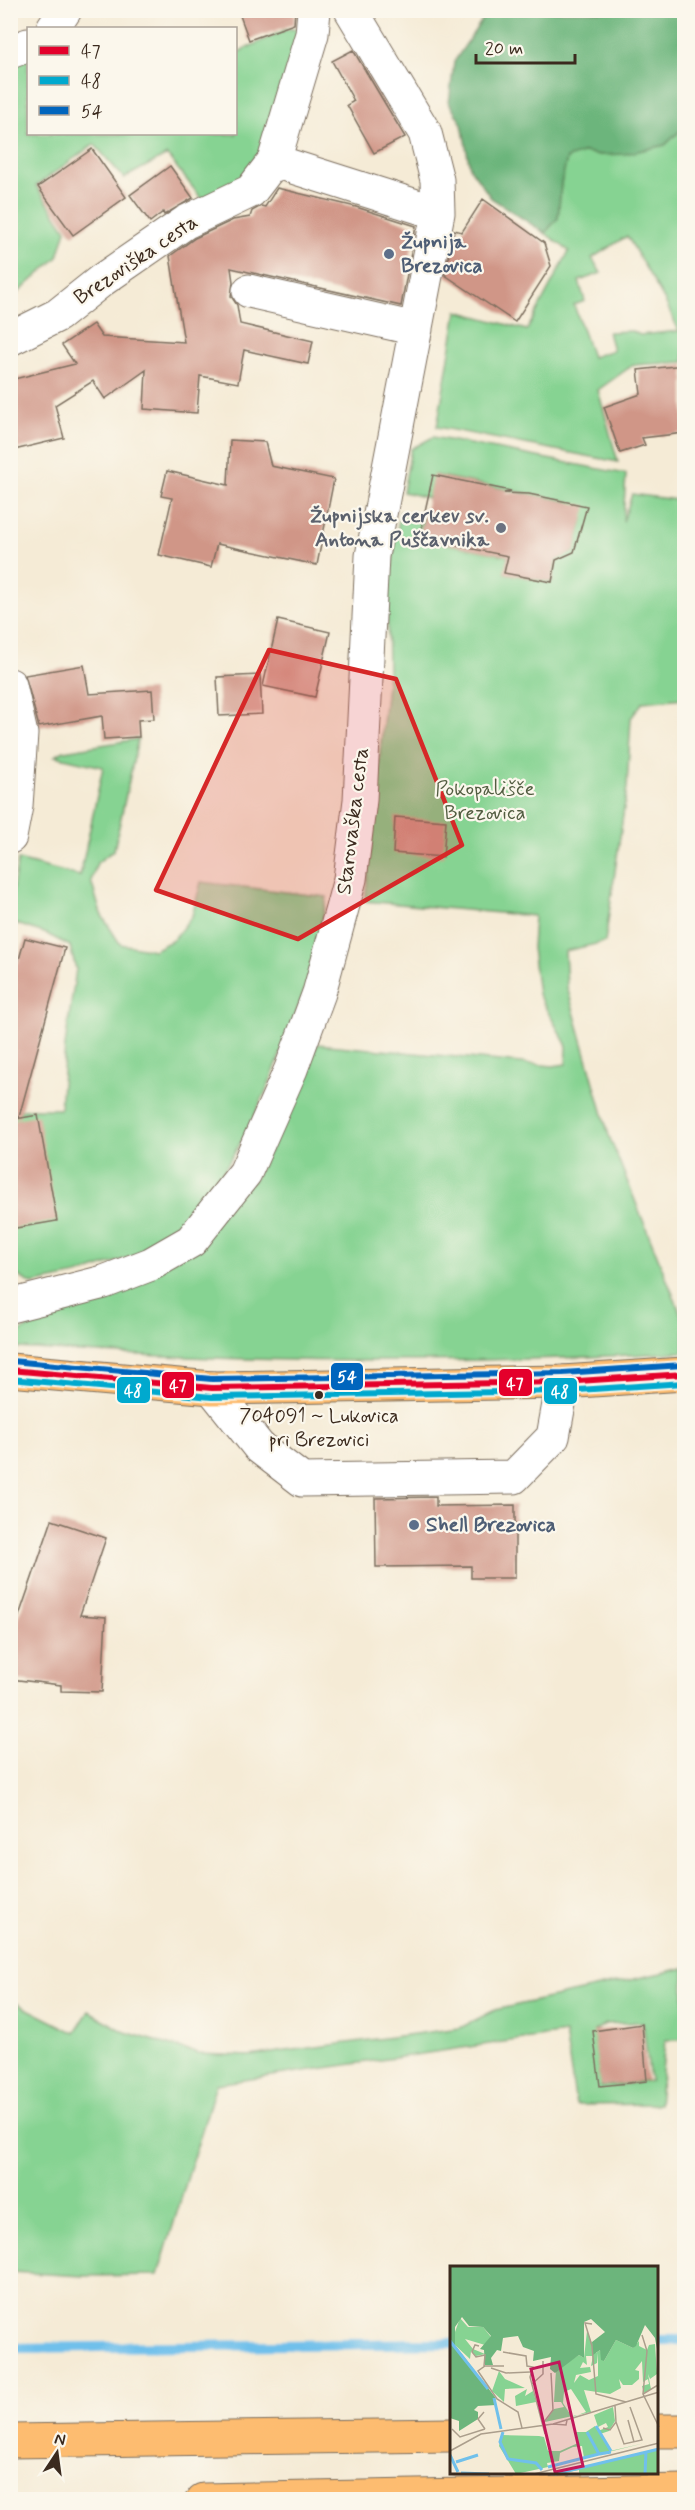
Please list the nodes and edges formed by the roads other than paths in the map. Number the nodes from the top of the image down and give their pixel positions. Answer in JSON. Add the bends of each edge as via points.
{"nodes":[{"id":1,"x":65,"y":10,"type":"edge"},
{"id":2,"x":314,"y":10,"type":"edge"},
{"id":3,"x":351,"y":10,"type":"edge"},
{"id":4,"x":54,"y":27,"type":"edge"},
{"id":5,"x":27,"y":45,"type":"edge"},
{"id":6,"x":10,"y":52,"type":"edge"},
{"id":7,"x":274,"y":161,"type":"junction"},
{"id":8,"x":438,"y":213,"type":"junction"},
{"id":9,"x":249,"y":291,"type":"dead end"},
{"id":10,"x":416,"y":329,"type":"junction"},
{"id":11,"x":10,"y":339,"type":"edge"},
{"id":12,"x":10,"y":685,"type":"edge"},
{"id":13,"x":10,"y":837,"type":"edge"},
{"id":14,"x":10,"y":1305,"type":"edge"},
{"id":15,"x":10,"y":1370,"type":"edge"},
{"id":16,"x":684,"y":1374,"type":"edge"},
{"id":17,"x":562,"y":1382,"type":"junction"},
{"id":18,"x":212,"y":1388,"type":"junction"},
{"id":19,"x":659,"y":2431,"type":"edge"},
{"id":20,"x":684,"y":2431,"type":"edge"},
{"id":21,"x":450,"y":2435,"type":"edge"},
{"id":22,"x":10,"y":2441,"type":"edge"},
{"id":23,"x":684,"y":2491,"type":"edge"},
{"id":24,"x":203,"y":2499,"type":"edge"}],
"edges":[{"from":1,"to":4,"type":"street"},
{"from":2,"to":7,"type":"street","name":"Brezoviška cesta","via":[[312,34]]},
{"from":3,"to":8,"type":"street","name":"Starovaška cesta","via":[[425,133],[437,180]]},
{"from":5,"to":6,"type":"street"},
{"from":7,"to":8,"type":"street"},
{"from":7,"to":11,"type":"street","name":"Brezoviška cesta","via":[[251,191],[186,222],[58,315]]},
{"from":8,"to":10,"type":"street","name":"Starovaška cesta"},
{"from":9,"to":10,"type":"street"},
{"from":10,"to":14,"type":"street","name":"Starovaška cesta","via":[[372,556],[360,800],[350,879],[319,993],[291,1069],[245,1173],[191,1241],[151,1264],[104,1282]]},
{"from":12,"to":13,"type":"street","via":[[21,734]]},
{"from":15,"to":18,"type":"main road"},
{"from":16,"to":17,"type":"main road"},
{"from":17,"to":18,"type":"main road"},
{"from":17,"to":18,"type":"street","via":[[553,1437],[514,1477],[302,1480],[259,1447]]},
{"from":19,"to":20,"type":"main road"},
{"from":21,"to":22,"type":"main road"},
{"from":23,"to":24,"type":"main road"}]}
